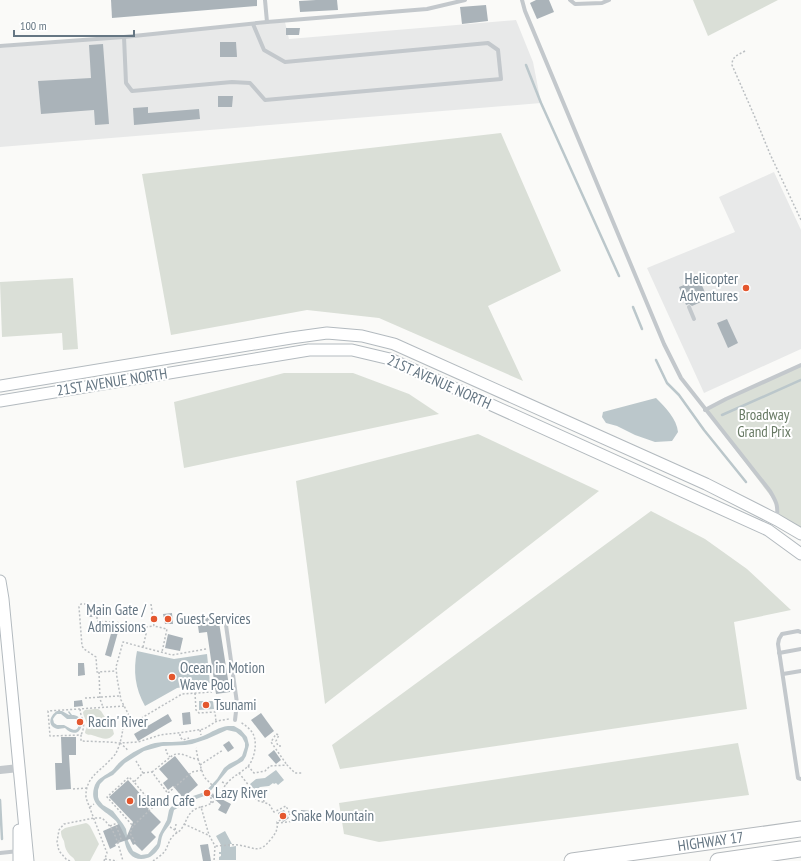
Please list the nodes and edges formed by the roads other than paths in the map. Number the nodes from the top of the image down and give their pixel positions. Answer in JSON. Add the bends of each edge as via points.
{"nodes":[{"id":1,"x":265,"y":0,"type":"edge"},
{"id":2,"x":465,"y":0,"type":"edge"},
{"id":3,"x":522,"y":0,"type":"edge"},
{"id":4,"x":570,"y":0,"type":"edge"},
{"id":5,"x":609,"y":0,"type":"edge"},
{"id":6,"x":267,"y":22,"type":"junction"},
{"id":7,"x":253,"y":24,"type":"junction"},
{"id":8,"x":124,"y":37,"type":"junction"},
{"id":9,"x":0,"y":46,"type":"edge"},
{"id":10,"x":690,"y":307,"type":"dead end"},
{"id":11,"x":694,"y":319,"type":"dead end"},
{"id":12,"x":801,"y":365,"type":"edge"},
{"id":13,"x":0,"y":386,"type":"edge"},
{"id":14,"x":0,"y":401,"type":"edge"},
{"id":15,"x":705,"y":410,"type":"junction"},
{"id":16,"x":777,"y":520,"type":"junction"},
{"id":17,"x":801,"y":534,"type":"edge"},
{"id":18,"x":801,"y":554,"type":"edge"},
{"id":19,"x":0,"y":581,"type":"edge"},
{"id":20,"x":239,"y":616,"type":"dead end"},
{"id":21,"x":801,"y":632,"type":"edge"},
{"id":22,"x":801,"y":649,"type":"edge"},
{"id":23,"x":779,"y":653,"type":"junction"},
{"id":24,"x":801,"y":671,"type":"edge"},
{"id":25,"x":782,"y":674,"type":"junction"},
{"id":26,"x":235,"y":720,"type":"road end"},
{"id":27,"x":19,"y":768,"type":"junction"},
{"id":28,"x":0,"y":770,"type":"edge"},
{"id":29,"x":801,"y":779,"type":"edge"},
{"id":30,"x":801,"y":829,"type":"edge"},
{"id":31,"x":801,"y":849,"type":"edge"},
{"id":32,"x":0,"y":853,"type":"edge"},
{"id":33,"x":23,"y":856,"type":"edge"},
{"id":34,"x":572,"y":861,"type":"edge"},
{"id":35,"x":718,"y":861,"type":"edge"}],
"edges":[{"from":1,"to":6,"type":"lane"},
{"from":2,"to":6,"type":"lane","via":[[427,9]]},
{"from":3,"to":15,"type":"lane","via":[[664,344],[681,378]]},
{"from":4,"to":5,"type":"lane","via":[[575,4],[602,3]]},
{"from":6,"to":7,"type":"lane"},
{"from":7,"to":8,"type":"lane"},
{"from":7,"to":8,"type":"lane","via":[[264,50],[285,62],[488,42],[498,50],[501,79],[265,100],[250,83],[232,82],[132,91],[126,82]]},
{"from":8,"to":9,"type":"lane"},
{"from":10,"to":11,"type":"lane"},
{"from":12,"to":15,"type":"lane"},
{"from":13,"to":16,"type":"street","name":"21ST AVENUE NORTH","via":[[298,337],[327,333],[362,336],[394,344],[476,380],[706,484]]},
{"from":14,"to":18,"type":"street","name":"21ST AVENUE NORTH","via":[[309,350],[352,350],[390,359],[768,530]]},
{"from":15,"to":16,"type":"lane","via":[[770,491],[778,509]]},
{"from":16,"to":17,"type":"street","name":"21ST AVENUE NORTH"},
{"from":19,"to":27,"type":"street"},
{"from":20,"to":26,"type":"lane","via":[[225,618],[237,703]]},
{"from":21,"to":23,"type":"lane","via":[[782,634],[778,644]]},
{"from":22,"to":23,"type":"lane"},
{"from":23,"to":25,"type":"lane"},
{"from":24,"to":25,"type":"lane"},
{"from":25,"to":29,"type":"lane","via":[[798,778]]},
{"from":27,"to":28,"type":"street"},
{"from":27,"to":33,"type":"street"},
{"from":30,"to":34,"type":"highway","name":"HIGHWAY 17"},
{"from":31,"to":35,"type":"highway","name":"HIGHWAY 17"},
{"from":32,"to":33,"type":"lane"}]}
